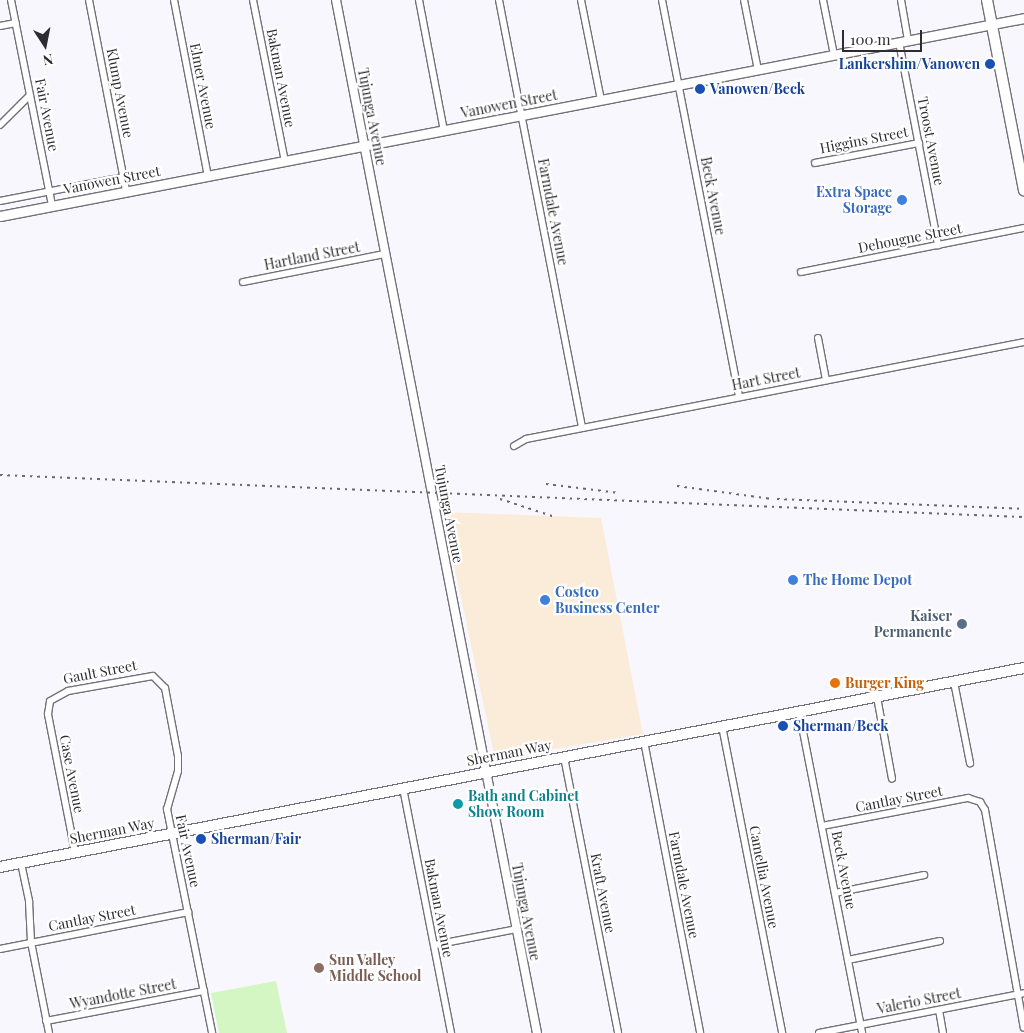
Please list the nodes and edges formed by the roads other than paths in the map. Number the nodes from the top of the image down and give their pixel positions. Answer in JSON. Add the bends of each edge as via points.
{"nodes":[{"id":1,"x":11,"y":0,"type":"edge"},
{"id":2,"x":89,"y":0,"type":"edge"},
{"id":3,"x":174,"y":0,"type":"edge"},
{"id":4,"x":253,"y":0,"type":"edge"},
{"id":5,"x":336,"y":0,"type":"edge"},
{"id":6,"x":418,"y":0,"type":"edge"},
{"id":7,"x":500,"y":0,"type":"edge"},
{"id":8,"x":581,"y":0,"type":"edge"},
{"id":9,"x":662,"y":0,"type":"edge"},
{"id":10,"x":744,"y":0,"type":"edge"},
{"id":11,"x":823,"y":0,"type":"edge"},
{"id":12,"x":901,"y":0,"type":"edge"},
{"id":13,"x":987,"y":0,"type":"edge"},
{"id":14,"x":1024,"y":18,"type":"edge"},
{"id":15,"x":16,"y":23,"type":"junction"},
{"id":16,"x":991,"y":24,"type":"junction"},
{"id":17,"x":0,"y":26,"type":"edge"},
{"id":18,"x":904,"y":41,"type":"junction"},
{"id":19,"x":834,"y":55,"type":"junction"},
{"id":20,"x":758,"y":70,"type":"junction"},
{"id":21,"x":678,"y":85,"type":"junction"},
{"id":22,"x":30,"y":96,"type":"junction"},
{"id":23,"x":601,"y":100,"type":"junction"},
{"id":24,"x":522,"y":116,"type":"junction"},
{"id":25,"x":0,"y":125,"type":"edge"},
{"id":26,"x":444,"y":131,"type":"junction"},
{"id":27,"x":918,"y":143,"type":"junction"},
{"id":28,"x":364,"y":146,"type":"junction"},
{"id":29,"x":284,"y":162,"type":"junction"},
{"id":30,"x":815,"y":163,"type":"dead end"},
{"id":31,"x":208,"y":176,"type":"junction"},
{"id":32,"x":123,"y":177,"type":"junction"},
{"id":33,"x":1024,"y":190,"type":"edge"},
{"id":34,"x":126,"y":191,"type":"junction"},
{"id":35,"x":49,"y":192,"type":"junction"},
{"id":36,"x":0,"y":201,"type":"edge"},
{"id":37,"x":52,"y":206,"type":"junction"},
{"id":38,"x":0,"y":216,"type":"edge"},
{"id":39,"x":1024,"y":228,"type":"edge"},
{"id":40,"x":938,"y":245,"type":"junction"},
{"id":41,"x":386,"y":254,"type":"junction"},
{"id":42,"x":801,"y":272,"type":"dead end"},
{"id":43,"x":243,"y":282,"type":"dead end"},
{"id":44,"x":818,"y":338,"type":"dead end"},
{"id":45,"x":1024,"y":342,"type":"edge"},
{"id":46,"x":826,"y":380,"type":"junction"},
{"id":47,"x":739,"y":397,"type":"junction"},
{"id":48,"x":582,"y":428,"type":"junction"},
{"id":49,"x":514,"y":446,"type":"dead end"},
{"id":50,"x":1024,"y":668,"type":"edge"},
{"id":51,"x":158,"y":678,"type":"joint"},
{"id":52,"x":954,"y":682,"type":"junction"},
{"id":53,"x":877,"y":696,"type":"junction"},
{"id":54,"x":50,"y":701,"type":"joint"},
{"id":55,"x":799,"y":712,"type":"junction"},
{"id":56,"x":722,"y":726,"type":"junction"},
{"id":57,"x":644,"y":741,"type":"junction"},
{"id":58,"x":564,"y":757,"type":"junction"},
{"id":59,"x":970,"y":763,"type":"dead end"},
{"id":60,"x":486,"y":772,"type":"junction"},
{"id":61,"x":892,"y":779,"type":"dead end"},
{"id":62,"x":403,"y":788,"type":"junction"},
{"id":63,"x":822,"y":826,"type":"junction"},
{"id":64,"x":172,"y":833,"type":"junction"},
{"id":65,"x":74,"y":852,"type":"junction"},
{"id":66,"x":21,"y":863,"type":"junction"},
{"id":67,"x":0,"y":867,"type":"edge"},
{"id":68,"x":924,"y":875,"type":"dead end"},
{"id":69,"x":836,"y":893,"type":"junction"},
{"id":70,"x":188,"y":912,"type":"junction"},
{"id":71,"x":517,"y":929,"type":"junction"},
{"id":72,"x":940,"y":941,"type":"dead end"},
{"id":73,"x":31,"y":942,"type":"junction"},
{"id":74,"x":434,"y":945,"type":"junction"},
{"id":75,"x":0,"y":949,"type":"edge"},
{"id":76,"x":848,"y":960,"type":"junction"},
{"id":77,"x":204,"y":991,"type":"junction"},
{"id":78,"x":1021,"y":993,"type":"edge"},
{"id":79,"x":939,"y":1010,"type":"junction"},
{"id":80,"x":46,"y":1021,"type":"junction"},
{"id":81,"x":860,"y":1025,"type":"junction"},
{"id":82,"x":1024,"y":1028,"type":"edge"},
{"id":83,"x":49,"y":1033,"type":"edge"},
{"id":84,"x":212,"y":1033,"type":"edge"},
{"id":85,"x":451,"y":1033,"type":"edge"},
{"id":86,"x":537,"y":1033,"type":"edge"},
{"id":87,"x":618,"y":1033,"type":"edge"},
{"id":88,"x":700,"y":1033,"type":"edge"},
{"id":89,"x":782,"y":1033,"type":"edge"},
{"id":90,"x":819,"y":1033,"type":"edge"},
{"id":91,"x":862,"y":1033,"type":"edge"},
{"id":92,"x":943,"y":1033,"type":"edge"}],
"edges":[{"from":1,"to":15,"type":"street","name":"Fair Avenue"},
{"from":2,"to":32,"type":"street","name":"Klump Avenue"},
{"from":3,"to":31,"type":"street","name":"Elmer Avenue"},
{"from":4,"to":29,"type":"street","name":"Bakman Avenue"},
{"from":5,"to":28,"type":"street","name":"Tujunga Avenue"},
{"from":6,"to":26,"type":"street"},
{"from":7,"to":24,"type":"street","name":"Farmdale Avenue"},
{"from":8,"to":23,"type":"street"},
{"from":9,"to":21,"type":"street","name":"Beck Avenue"},
{"from":10,"to":20,"type":"street"},
{"from":11,"to":19,"type":"street"},
{"from":12,"to":18,"type":"street","name":"Troost Avenue"},
{"from":13,"to":16,"type":"main road"},
{"from":14,"to":16,"type":"main road","name":"Vanowen Street"},
{"from":15,"to":17,"type":"street"},
{"from":15,"to":22,"type":"street","name":"Fair Avenue"},
{"from":16,"to":18,"type":"main road","name":"Vanowen Street"},
{"from":16,"to":33,"type":"main road"},
{"from":18,"to":19,"type":"main road","name":"Vanowen Street"},
{"from":18,"to":27,"type":"street","name":"Troost Avenue"},
{"from":19,"to":20,"type":"main road","name":"Vanowen Street"},
{"from":20,"to":21,"type":"main road","name":"Vanowen Street"},
{"from":21,"to":23,"type":"main road","name":"Vanowen Street"},
{"from":21,"to":47,"type":"street","name":"Beck Avenue"},
{"from":22,"to":25,"type":"street"},
{"from":22,"to":35,"type":"street","name":"Fair Avenue"},
{"from":23,"to":24,"type":"main road","name":"Vanowen Street"},
{"from":24,"to":26,"type":"main road","name":"Vanowen Street"},
{"from":24,"to":48,"type":"street","name":"Farmdale Avenue"},
{"from":26,"to":28,"type":"main road","name":"Vanowen Street"},
{"from":27,"to":30,"type":"street","name":"Higgins Street"},
{"from":27,"to":40,"type":"street","name":"Troost Avenue"},
{"from":28,"to":29,"type":"main road","name":"Vanowen Street"},
{"from":28,"to":41,"type":"street","name":"Tujunga Avenue"},
{"from":29,"to":31,"type":"main road","name":"Vanowen Street"},
{"from":31,"to":34,"type":"main road","name":"Vanowen Street"},
{"from":32,"to":34,"type":"street","name":"Klump Avenue"},
{"from":32,"to":35,"type":"street","name":"Vanowen Street"},
{"from":34,"to":37,"type":"main road","name":"Vanowen Street"},
{"from":35,"to":36,"type":"street","name":"Vanowen Street"},
{"from":35,"to":37,"type":"street","name":"Fair Avenue"},
{"from":37,"to":38,"type":"main road","name":"Vanowen Street"},
{"from":39,"to":40,"type":"street","name":"Dehougne Street"},
{"from":40,"to":42,"type":"street","name":"Dehougne Street"},
{"from":41,"to":43,"type":"street","name":"Hartland Street"},
{"from":41,"to":60,"type":"street","name":"Tujunga Avenue"},
{"from":44,"to":46,"type":"street"},
{"from":45,"to":46,"type":"street","name":"Hart Street"},
{"from":46,"to":47,"type":"street","name":"Hart Street"},
{"from":47,"to":48,"type":"street","name":"Hart Street"},
{"from":48,"to":49,"type":"street","name":"Hart Street","via":[[526,440]]},
{"from":50,"to":52,"type":"main road","name":"Sherman Way"},
{"from":51,"to":54,"type":"street","name":"Gault Street","via":[[148,676],[68,691]]},
{"from":51,"to":64,"type":"street","name":"Fair Avenue","via":[[164,688],[179,761],[167,809]]},
{"from":52,"to":53,"type":"main road","name":"Sherman Way"},
{"from":52,"to":59,"type":"street"},
{"from":53,"to":55,"type":"main road","name":"Sherman Way"},
{"from":53,"to":61,"type":"street"},
{"from":54,"to":65,"type":"street","name":"Case Avenue","via":[[49,721]]},
{"from":55,"to":56,"type":"main road","name":"Sherman Way"},
{"from":55,"to":63,"type":"street","name":"Beck Avenue"},
{"from":56,"to":57,"type":"main road","name":"Sherman Way"},
{"from":56,"to":89,"type":"street","name":"Camellia Avenue"},
{"from":57,"to":58,"type":"main road","name":"Sherman Way"},
{"from":57,"to":88,"type":"street","name":"Farmdale Avenue"},
{"from":58,"to":60,"type":"main road","name":"Sherman Way"},
{"from":58,"to":87,"type":"street","name":"Kraft Avenue"},
{"from":60,"to":62,"type":"main road","name":"Sherman Way"},
{"from":60,"to":71,"type":"street","name":"Tujunga Avenue"},
{"from":62,"to":64,"type":"main road","name":"Sherman Way"},
{"from":62,"to":74,"type":"street","name":"Bakman Avenue"},
{"from":63,"to":69,"type":"street","name":"Beck Avenue"},
{"from":63,"to":78,"type":"street","name":"Cantlay Street","via":[[968,798],[980,802],[985,810]]},
{"from":64,"to":65,"type":"main road","name":"Sherman Way"},
{"from":64,"to":70,"type":"street","name":"Fair Avenue"},
{"from":65,"to":66,"type":"main road","name":"Sherman Way"},
{"from":66,"to":67,"type":"main road","name":"Sherman Way"},
{"from":66,"to":73,"type":"street","via":[[29,902]]},
{"from":68,"to":69,"type":"street"},
{"from":69,"to":76,"type":"street","name":"Beck Avenue"},
{"from":70,"to":73,"type":"street","name":"Cantlay Street"},
{"from":70,"to":77,"type":"street","name":"Fair Avenue"},
{"from":71,"to":74,"type":"street"},
{"from":71,"to":86,"type":"street","name":"Tujunga Avenue"},
{"from":72,"to":76,"type":"street"},
{"from":73,"to":75,"type":"street","name":"Cantlay Street"},
{"from":73,"to":80,"type":"street"},
{"from":74,"to":85,"type":"street","name":"Bakman Avenue"},
{"from":76,"to":81,"type":"street","name":"Beck Avenue"},
{"from":77,"to":80,"type":"street","name":"Wyandotte Street"},
{"from":77,"to":84,"type":"street","name":"Fair Avenue"},
{"from":78,"to":79,"type":"street","name":"Valerio Street"},
{"from":78,"to":82,"type":"street"},
{"from":79,"to":81,"type":"street","name":"Valerio Street"},
{"from":79,"to":92,"type":"street"},
{"from":80,"to":83,"type":"street"},
{"from":81,"to":90,"type":"street","name":"Valerio Street"},
{"from":81,"to":91,"type":"street","name":"Beck Avenue"}]}
